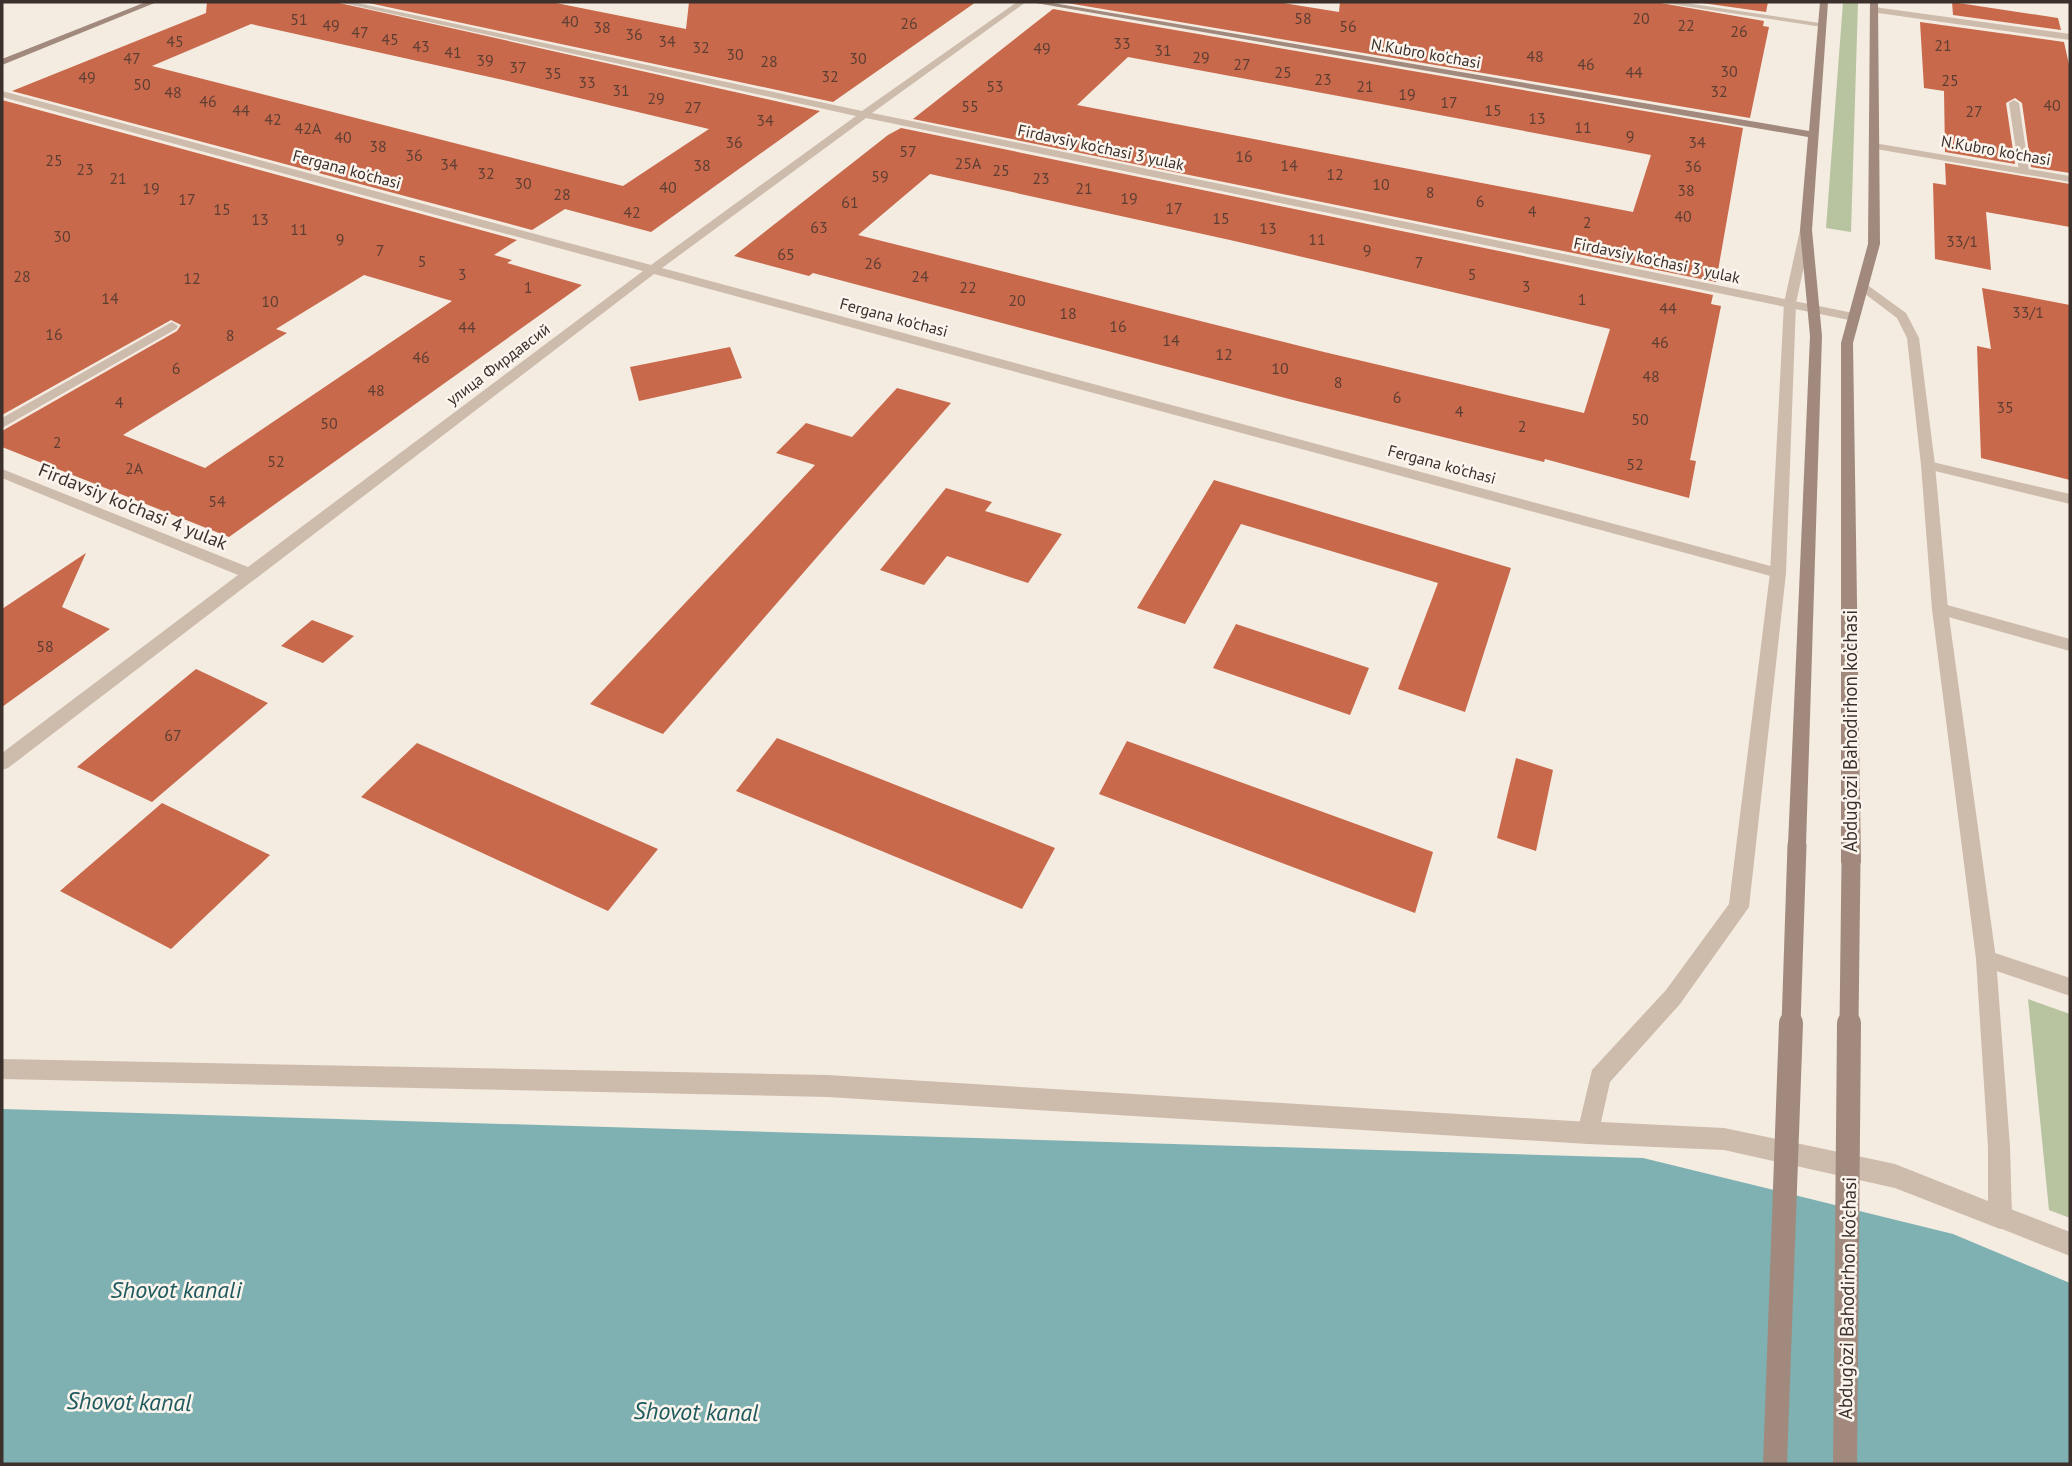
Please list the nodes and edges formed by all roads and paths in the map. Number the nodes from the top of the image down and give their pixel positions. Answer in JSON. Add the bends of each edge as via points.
{"nodes":[{"id":1,"x":153,"y":2,"type":"edge"},
{"id":2,"x":342,"y":2,"type":"edge"},
{"id":3,"x":1022,"y":2,"type":"edge"},
{"id":4,"x":1034,"y":2,"type":"edge"},
{"id":5,"x":1662,"y":2,"type":"edge"},
{"id":6,"x":1824,"y":2,"type":"edge"},
{"id":7,"x":1874,"y":6,"type":"edge"},
{"id":8,"x":1822,"y":24,"type":"junction"},
{"id":9,"x":2070,"y":37,"type":"edge"},
{"id":10,"x":2,"y":62,"type":"edge"},
{"id":11,"x":2,"y":94,"type":"edge"},
{"id":12,"x":2014,"y":103,"type":"dead end"},
{"id":13,"x":862,"y":114,"type":"junction"},
{"id":14,"x":1813,"y":135,"type":"junction"},
{"id":15,"x":1874,"y":146,"type":"junction"},
{"id":16,"x":2024,"y":171,"type":"junction"},
{"id":17,"x":2070,"y":179,"type":"edge"},
{"id":18,"x":1806,"y":230,"type":"junction"},
{"id":19,"x":652,"y":269,"type":"junction"},
{"id":20,"x":1863,"y":288,"type":"junction"},
{"id":21,"x":1790,"y":303,"type":"junction"},
{"id":22,"x":1814,"y":309,"type":"junction"},
{"id":23,"x":1854,"y":317,"type":"junction"},
{"id":24,"x":172,"y":326,"type":"dead end"},
{"id":25,"x":2,"y":424,"type":"edge"},
{"id":26,"x":1928,"y":465,"type":"junction"},
{"id":27,"x":2,"y":473,"type":"edge"},
{"id":28,"x":2070,"y":499,"type":"edge"},
{"id":29,"x":1778,"y":573,"type":"junction"},
{"id":30,"x":251,"y":574,"type":"junction"},
{"id":31,"x":1940,"y":609,"type":"junction"},
{"id":32,"x":2070,"y":645,"type":"edge"},
{"id":33,"x":2,"y":763,"type":"edge"},
{"id":34,"x":1986,"y":959,"type":"junction"},
{"id":35,"x":2070,"y":987,"type":"edge"},
{"id":36,"x":2,"y":1069,"type":"edge"},
{"id":37,"x":1588,"y":1133,"type":"junction"},
{"id":38,"x":2000,"y":1217,"type":"junction"},
{"id":39,"x":2070,"y":1244,"type":"edge"},
{"id":40,"x":1775,"y":1464,"type":"edge"},
{"id":41,"x":1845,"y":1464,"type":"edge"}],
"edges":[{"from":1,"to":10,"type":"main road"},
{"from":2,"to":13,"type":"street","name":"Firdavsiy ko'chasi 3 yulak"},
{"from":3,"to":13,"type":"street","name":"улица Фирдавсий"},
{"from":4,"to":14,"type":"main road","name":"N.Kubro ko'chasi"},
{"from":5,"to":8,"type":"street"},
{"from":6,"to":8,"type":"main road"},
{"from":7,"to":9,"type":"street"},
{"from":7,"to":15,"type":"main road","name":"Abdug’ozi Bahodirhon ko’chasi"},
{"from":8,"to":14,"type":"main road"},
{"from":11,"to":19,"type":"street","name":"Fergana ko'chasi"},
{"from":12,"to":16,"type":"street"},
{"from":13,"to":19,"type":"street","name":"улица Фирдавсий"},
{"from":13,"to":21,"type":"street","name":"Firdavsiy ko'chasi 3 yulak"},
{"from":14,"to":18,"type":"main road"},
{"from":15,"to":16,"type":"street","name":"N.Kubro ko'chasi"},
{"from":15,"to":20,"type":"main road","name":"Abdug’ozi Bahodirhon ko’chasi","via":[[1874,244]]},
{"from":16,"to":17,"type":"street","name":"N.Kubro ko'chasi"},
{"from":18,"to":21,"type":"street"},
{"from":18,"to":22,"type":"main road"},
{"from":19,"to":29,"type":"street","name":"Fergana ko'chasi"},
{"from":19,"to":30,"type":"street","name":"улица Фирдавсий"},
{"from":20,"to":23,"type":"main road","name":"Abdug’ozi Bahodirhon ko’chasi"},
{"from":20,"to":26,"type":"street","via":[[1902,316],[1913,338]]},
{"from":21,"to":22,"type":"street","name":"Firdavsiy ko'chasi 3 yulak"},
{"from":21,"to":29,"type":"street"},
{"from":22,"to":23,"type":"street","name":"Firdavsiy ko'chasi 3 yulak"},
{"from":22,"to":40,"type":"main road","bridge":true},
{"from":23,"to":41,"type":"main road","name":"Abdug’ozi Bahodirhon ko’chasi","bridge":true,"via":[[1847,342],[1851,862]]},
{"from":24,"to":25,"type":"street"},
{"from":26,"to":28,"type":"street"},
{"from":26,"to":31,"type":"street"},
{"from":27,"to":30,"type":"street","name":"Firdavsiy ko'chasi 4 yulak"},
{"from":29,"to":37,"type":"street","via":[[1739,907],[1673,997],[1600,1077]]},
{"from":30,"to":33,"type":"street","name":"улица Фирдавсий"},
{"from":31,"to":32,"type":"street"},
{"from":31,"to":34,"type":"street"},
{"from":34,"to":35,"type":"street"},
{"from":34,"to":38,"type":"street"},
{"from":36,"to":37,"type":"street","via":[[828,1086]]},
{"from":37,"to":38,"type":"street","via":[[1724,1139],[1895,1177]]},
{"from":38,"to":39,"type":"street"}]}
